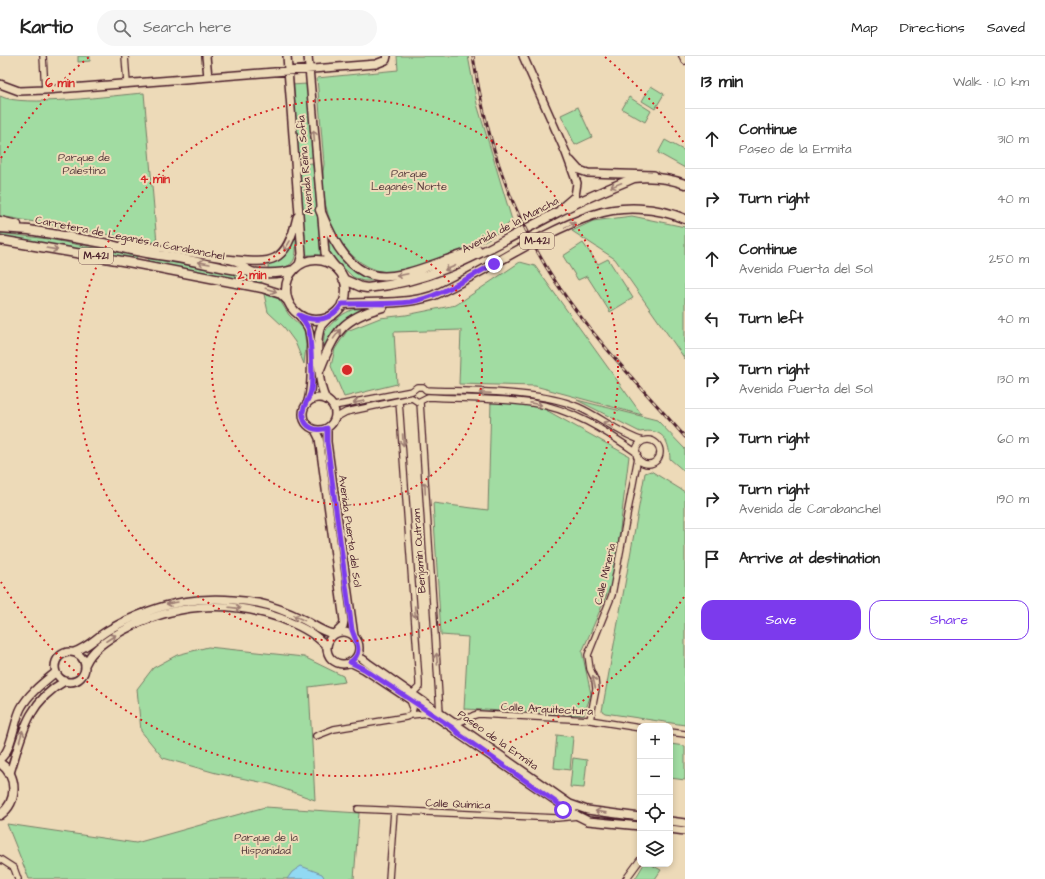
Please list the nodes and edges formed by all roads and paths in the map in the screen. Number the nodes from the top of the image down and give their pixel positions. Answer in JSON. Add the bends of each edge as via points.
{"nodes":[{"id":1,"x":43,"y":56,"type":"edge"},
{"id":2,"x":125,"y":56,"type":"edge"},
{"id":3,"x":206,"y":56,"type":"edge"},
{"id":4,"x":287,"y":56,"type":"edge"},
{"id":5,"x":308,"y":56,"type":"edge"},
{"id":6,"x":387,"y":56,"type":"edge"},
{"id":7,"x":523,"y":56,"type":"edge"},
{"id":8,"x":682,"y":56,"type":"edge"},
{"id":9,"x":685,"y":61,"type":"edge"},
{"id":10,"x":309,"y":69,"type":"junction"},
{"id":11,"x":288,"y":71,"type":"junction"},
{"id":12,"x":208,"y":77,"type":"junction"},
{"id":13,"x":128,"y":83,"type":"junction"},
{"id":14,"x":0,"y":84,"type":"edge"},
{"id":15,"x":45,"y":90,"type":"junction"},
{"id":16,"x":566,"y":154,"type":"junction"},
{"id":17,"x":668,"y":178,"type":"junction"},
{"id":18,"x":685,"y":184,"type":"edge"},
{"id":19,"x":298,"y":209,"type":"junction"},
{"id":20,"x":320,"y":210,"type":"junction"},
{"id":21,"x":557,"y":212,"type":"junction"},
{"id":22,"x":685,"y":219,"type":"edge"},
{"id":23,"x":0,"y":221,"type":"edge"},
{"id":24,"x":0,"y":228,"type":"edge"},
{"id":25,"x":29,"y":230,"type":"junction"},
{"id":26,"x":0,"y":240,"type":"edge"},
{"id":27,"x":25,"y":244,"type":"junction"},
{"id":28,"x":109,"y":244,"type":"junction"},
{"id":29,"x":0,"y":245,"type":"edge"},
{"id":30,"x":493,"y":246,"type":"junction"},
{"id":31,"x":157,"y":248,"type":"joint"},
{"id":32,"x":225,"y":259,"type":"junction"},
{"id":33,"x":296,"y":268,"type":"junction"},
{"id":34,"x":337,"y":269,"type":"junction"},
{"id":35,"x":256,"y":273,"type":"junction"},
{"id":36,"x":343,"y":279,"type":"junction"},
{"id":37,"x":288,"y":300,"type":"junction"},
{"id":38,"x":395,"y":303,"type":"junction"},
{"id":39,"x":342,"y":304,"type":"junction"},
{"id":40,"x":299,"y":315,"type":"junction"},
{"id":41,"x":329,"y":317,"type":"junction"},
{"id":42,"x":320,"y":369,"type":"junction"},
{"id":43,"x":426,"y":390,"type":"junction"},
{"id":44,"x":412,"y":391,"type":"junction"},
{"id":45,"x":412,"y":398,"type":"junction"},
{"id":46,"x":426,"y":398,"type":"junction"},
{"id":47,"x":326,"y":399,"type":"junction"},
{"id":48,"x":308,"y":401,"type":"junction"},
{"id":49,"x":400,"y":401,"type":"junction"},
{"id":50,"x":420,"y":402,"type":"junction"},
{"id":51,"x":334,"y":406,"type":"junction"},
{"id":52,"x":335,"y":418,"type":"junction"},
{"id":53,"x":327,"y":428,"type":"junction"},
{"id":54,"x":315,"y":430,"type":"junction"},
{"id":55,"x":643,"y":441,"type":"junction"},
{"id":56,"x":637,"y":455,"type":"junction"},
{"id":57,"x":644,"y":463,"type":"junction"},
{"id":58,"x":634,"y":476,"type":"junction"},
{"id":59,"x":335,"y":633,"type":"junction"},
{"id":60,"x":354,"y":636,"type":"junction"},
{"id":61,"x":326,"y":646,"type":"junction"},
{"id":62,"x":359,"y":651,"type":"junction"},
{"id":63,"x":74,"y":652,"type":"junction"},
{"id":64,"x":350,"y":662,"type":"junction"},
{"id":65,"x":85,"y":665,"type":"junction"},
{"id":66,"x":56,"y":672,"type":"junction"},
{"id":67,"x":65,"y":681,"type":"junction"},
{"id":68,"x":411,"y":697,"type":"junction"},
{"id":69,"x":439,"y":698,"type":"junction"},
{"id":70,"x":431,"y":711,"type":"junction"},
{"id":71,"x":440,"y":713,"type":"junction"},
{"id":72,"x":411,"y":715,"type":"junction"},
{"id":73,"x":590,"y":720,"type":"junction"},
{"id":74,"x":454,"y":722,"type":"junction"},
{"id":75,"x":637,"y":728,"type":"edge"},
{"id":76,"x":673,"y":732,"type":"edge"},
{"id":77,"x":685,"y":734,"type":"edge"},
{"id":78,"x":316,"y":736,"type":"dead end"},
{"id":79,"x":0,"y":759,"type":"edge"},
{"id":80,"x":0,"y":763,"type":"edge"},
{"id":81,"x":10,"y":773,"type":"junction"},
{"id":82,"x":560,"y":805,"type":"junction"},
{"id":83,"x":358,"y":809,"type":"dead end"},
{"id":84,"x":394,"y":811,"type":"junction"},
{"id":85,"x":0,"y":815,"type":"edge"},
{"id":86,"x":578,"y":816,"type":"junction"},
{"id":87,"x":637,"y":817,"type":"edge"},
{"id":88,"x":557,"y":818,"type":"junction"},
{"id":89,"x":673,"y":821,"type":"edge"},
{"id":90,"x":685,"y":823,"type":"edge"},
{"id":91,"x":637,"y":826,"type":"edge"},
{"id":92,"x":673,"y":829,"type":"edge"},
{"id":93,"x":685,"y":831,"type":"edge"},
{"id":94,"x":0,"y":859,"type":"edge"},
{"id":95,"x":3,"y":864,"type":"edge"},
{"id":96,"x":637,"y":864,"type":"edge"},
{"id":97,"x":18,"y":879,"type":"edge"},
{"id":98,"x":389,"y":879,"type":"edge"},
{"id":99,"x":626,"y":879,"type":"edge"}],
"edges":[{"from":1,"to":15,"type":"street"},
{"from":2,"to":13,"type":"street"},
{"from":3,"to":12,"type":"main road"},
{"from":4,"to":11,"type":"main road","name":"Avenida Reina Sofía"},
{"from":5,"to":10,"type":"main road","name":"Avenida Reina Sofía"},
{"from":6,"to":10,"type":"main road","via":[[386,60],[376,64]]},
{"from":7,"to":16,"type":"main road"},
{"from":8,"to":9,"type":"street"},
{"from":10,"to":11,"type":"main road"},
{"from":20,"to":10,"type":"main road","name":"Avenida Reina Sofía","one_way":true},
{"from":11,"to":12,"type":"main road"},
{"from":11,"to":19,"type":"main road","name":"Avenida Reina Sofía"},
{"from":12,"to":13,"type":"main road"},
{"from":13,"to":15,"type":"main road"},
{"from":14,"to":15,"type":"main road","via":[[19,91]]},
{"from":16,"to":17,"type":"main road","via":[[579,170],[588,173],[648,173]]},
{"from":16,"to":21,"type":"main road","via":[[577,187],[575,196]]},
{"from":17,"to":18,"type":"main road","name":"Avenida de la Mancha"},
{"from":17,"to":21,"type":"main road","name":"Avenida de la Mancha","one_way":true,"via":[[634,178]]},
{"from":19,"to":32,"type":"main road","one_way":true,"via":[[292,235],[283,252],[266,262]]},
{"from":19,"to":33,"type":"main road","name":"Avenida Reina Sofía","via":[[302,254]]},
{"from":30,"to":20,"type":"main road","one_way":true,"via":[[408,274],[379,277],[360,269],[342,254]]},
{"from":20,"to":34,"type":"main road","name":"Avenida Reina Sofía","via":[[325,253]]},
{"from":21,"to":30,"type":"main road","name":"Avenida de la Mancha"},
{"from":38,"to":22,"type":"main road","number":"M-421","one_way":true,"via":[[437,293],[552,233],[594,215],[646,208],[670,212]]},
{"from":23,"to":25,"type":"main road"},
{"from":24,"to":25,"type":"main road","name":"Carretera de Leganés a Carabanchel","number":"M-421"},
{"from":25,"to":28,"type":"main road","name":"Carretera de Leganés a Carabanchel","number":"M-421"},
{"from":26,"to":27,"type":"main road","number":"M-421"},
{"from":27,"to":29,"type":"main road"},
{"from":27,"to":37,"type":"main road","number":"M-421","one_way":true,"via":[[262,288],[280,294]]},
{"from":28,"to":31,"type":"main road","number":"M-421"},
{"from":35,"to":28,"type":"main road","name":"Carretera de Leganés a Carabanchel","number":"M-421","one_way":true},
{"from":30,"to":36,"type":"main road","name":"Avenida de la Mancha","one_way":true,"via":[[446,270],[412,281],[367,288]]},
{"from":31,"to":32,"type":"street","number":"M-421"},
{"from":32,"to":35,"type":"street","number":"M-421"},
{"from":33,"to":34,"type":"main road","number":"M-421","via":[[316,260],[327,262]]},
{"from":33,"to":35,"type":"main road","number":"M-421","via":[[277,274]]},
{"from":33,"to":37,"type":"main road","via":[[287,281]]},
{"from":34,"to":36,"type":"main road"},
{"from":36,"to":39,"type":"main road","via":[[345,296]]},
{"from":37,"to":40,"type":"main road","number":"M-421"},
{"from":38,"to":39,"type":"main road","number":"M-421"},
{"from":42,"to":38,"type":"main road","one_way":true,"via":[[336,334],[348,321],[368,310]]},
{"from":39,"to":41,"type":"main road"},
{"from":40,"to":41,"type":"main road","via":[[311,320]]},
{"from":40,"to":48,"type":"main road","via":[[308,329],[310,342],[312,388]]},
{"from":41,"to":42,"type":"main road","via":[[320,331]]},
{"from":42,"to":47,"type":"main road","via":[[321,388]]},
{"from":43,"to":44,"type":"street","via":[[417,387]]},
{"from":43,"to":46,"type":"street"},
{"from":55,"to":43,"type":"street","one_way":true,"via":[[629,437],[578,407],[536,396]]},
{"from":44,"to":45,"type":"street"},
{"from":44,"to":51,"type":"street","one_way":true},
{"from":45,"to":49,"type":"street"},
{"from":45,"to":50,"type":"street"},
{"from":46,"to":50,"type":"street"},
{"from":46,"to":56,"type":"street","one_way":true,"via":[[533,403],[552,408],[578,418],[625,444]]},
{"from":47,"to":48,"type":"main road"},
{"from":47,"to":51,"type":"main road"},
{"from":48,"to":54,"type":"main road","via":[[303,409],[303,418],[308,426]]},
{"from":49,"to":52,"type":"street","via":[[346,412]]},
{"from":49,"to":68,"type":"street","name":"Benjamín Outram","one_way":true,"via":[[419,681],[419,687]]},
{"from":69,"to":50,"type":"street","name":"Benjamín Outram","one_way":true},
{"from":51,"to":52,"type":"main road"},
{"from":52,"to":53,"type":"main road"},
{"from":53,"to":54,"type":"main road"},
{"from":53,"to":60,"type":"main road","name":"Avenida Puerta del Sol"},
{"from":54,"to":59,"type":"main road","name":"Avenida Puerta del Sol","via":[[319,438],[344,621],[343,626]]},
{"from":55,"to":56,"type":"street","via":[[638,446]]},
{"from":55,"to":57,"type":"street","via":[[650,440],[656,443],[660,453],[658,459]]},
{"from":56,"to":57,"type":"street"},
{"from":56,"to":58,"type":"street","name":"Calle Minería"},
{"from":57,"to":58,"type":"street","name":"Calle Minería"},
{"from":73,"to":58,"type":"street","name":"Calle Minería","one_way":true,"via":[[596,689],[588,655],[612,595]]},
{"from":59,"to":60,"type":"main road","via":[[346,632]]},
{"from":59,"to":61,"type":"main road"},
{"from":59,"to":63,"type":"main road","one_way":true,"via":[[326,633],[287,613],[260,603],[196,599],[166,604],[137,614],[106,631],[83,649]]},
{"from":60,"to":62,"type":"main road"},
{"from":61,"to":64,"type":"main road","via":[[328,655],[335,662]]},
{"from":65,"to":61,"type":"main road","one_way":true,"via":[[95,650],[139,622],[192,608],[219,606],[270,615],[305,629]]},
{"from":62,"to":64,"type":"main road"},
{"from":62,"to":68,"type":"main road","name":"Paseo de la Ermita","via":[[360,657]]},
{"from":63,"to":65,"type":"main road","via":[[82,657]]},
{"from":63,"to":66,"type":"main road","via":[[66,652],[59,656]]},
{"from":64,"to":68,"type":"main road","name":"Paseo de la Ermita"},
{"from":65,"to":67,"type":"main road","via":[[83,675],[79,679]]},
{"from":66,"to":67,"type":"main road"},
{"from":66,"to":79,"type":"main road","via":[[34,691],[22,706],[9,745]]},
{"from":81,"to":67,"type":"main road","one_way":true,"via":[[30,712],[52,688]]},
{"from":68,"to":70,"type":"main road","name":"Paseo de la Ermita"},
{"from":68,"to":70,"type":"main road","name":"Paseo de la Ermita","via":[[422,708]]},
{"from":68,"to":72,"type":"street"},
{"from":69,"to":70,"type":"street"},
{"from":69,"to":71,"type":"street","name":"Benjamín Outram"},
{"from":70,"to":71,"type":"main road","name":"Paseo de la Ermita"},
{"from":70,"to":72,"type":"street"},
{"from":70,"to":82,"type":"main road","name":"Paseo de la Ermita"},
{"from":71,"to":74,"type":"main road","name":"Paseo de la Ermita"},
{"from":72,"to":78,"type":"street","via":[[334,729]]},
{"from":73,"to":74,"type":"street","name":"Calle Arquitectura","via":[[478,714],[461,723]]},
{"from":73,"to":75,"type":"street","name":"Calle Arquitectura"},
{"from":87,"to":74,"type":"main road","name":"Paseo de la Ermita","one_way":true,"via":[[587,810],[570,804]]},
{"from":76,"to":77,"type":"street"},
{"from":80,"to":81,"type":"main road"},
{"from":81,"to":85,"type":"main road","via":[[14,785],[13,798]]},
{"from":82,"to":86,"type":"main road","name":"Paseo de la Ermita"},
{"from":82,"to":88,"type":"street","via":[[563,810]]},
{"from":83,"to":84,"type":"street","name":"Calle Química"},
{"from":84,"to":88,"type":"street","name":"Calle Química"},
{"from":84,"to":98,"type":"street"},
{"from":86,"to":88,"type":"street","name":"Calle Química"},
{"from":86,"to":91,"type":"main road","name":"Paseo de la Ermita","via":[[588,821]]},
{"from":89,"to":90,"type":"main road"},
{"from":92,"to":93,"type":"main road"},
{"from":94,"to":95,"type":"street"},
{"from":95,"to":97,"type":"street","via":[[14,868]]},
{"from":96,"to":99,"type":"street"}]}
